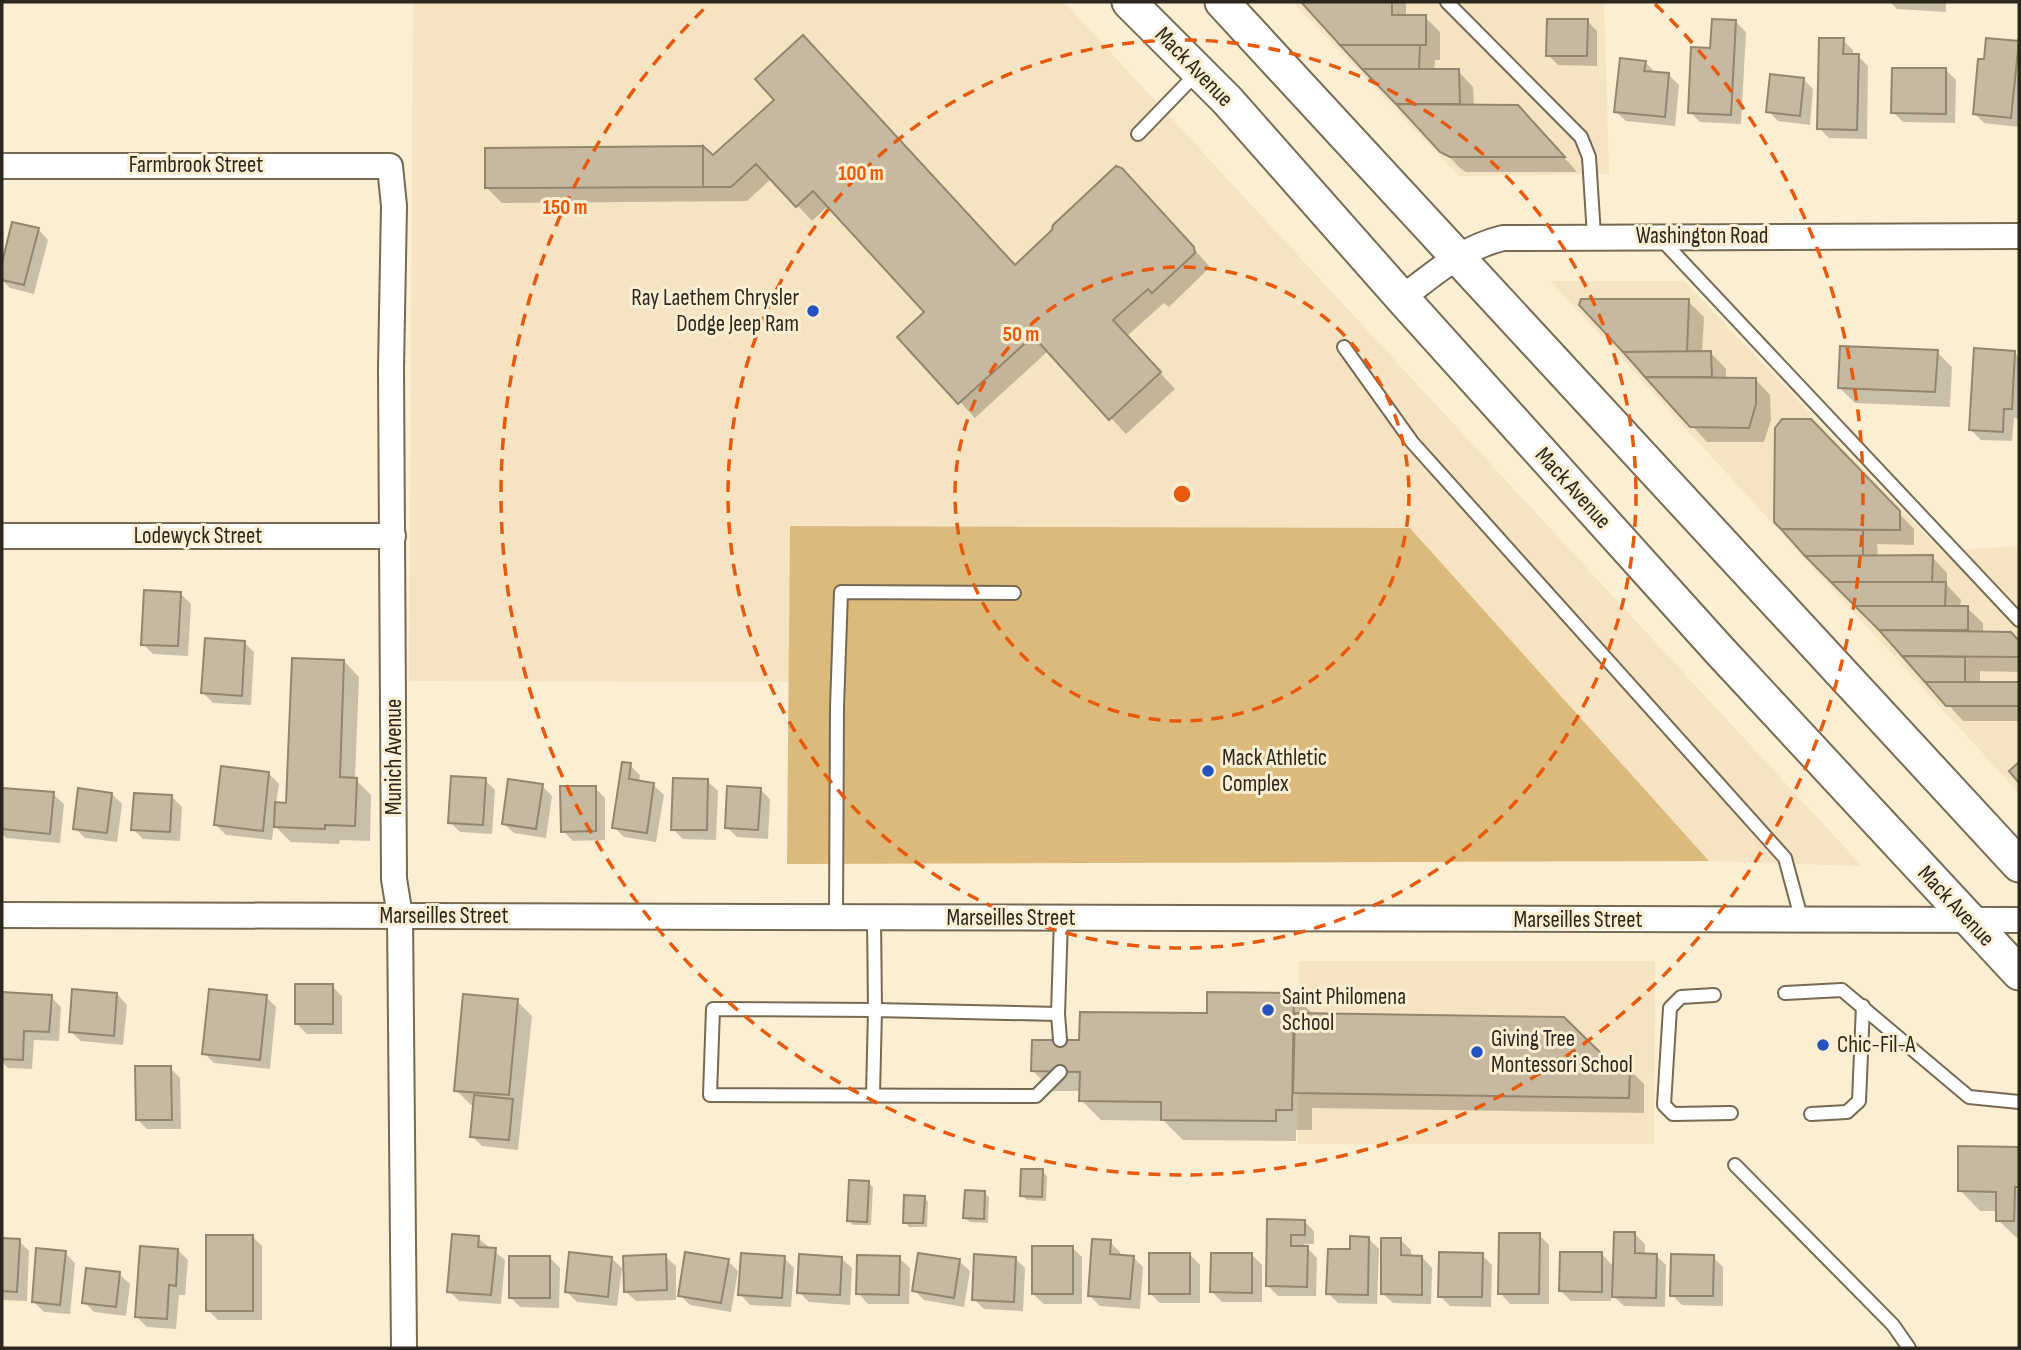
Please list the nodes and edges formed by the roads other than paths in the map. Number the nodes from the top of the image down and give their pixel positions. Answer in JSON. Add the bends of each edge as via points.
{"nodes":[{"id":1,"x":1129,"y":2,"type":"edge"},
{"id":2,"x":1222,"y":2,"type":"edge"},
{"id":3,"x":1447,"y":2,"type":"edge"},
{"id":4,"x":1198,"y":71,"type":"junction"},
{"id":5,"x":1138,"y":134,"type":"dead end"},
{"id":6,"x":2,"y":166,"type":"edge"},
{"id":7,"x":390,"y":166,"type":"joint"},
{"id":8,"x":1594,"y":236,"type":"junction"},
{"id":9,"x":1659,"y":236,"type":"junction"},
{"id":10,"x":2019,"y":236,"type":"edge"},
{"id":11,"x":1458,"y":256,"type":"junction"},
{"id":12,"x":1402,"y":298,"type":"junction"},
{"id":13,"x":1343,"y":347,"type":"dead end"},
{"id":14,"x":2,"y":536,"type":"edge"},
{"id":15,"x":393,"y":536,"type":"junction"},
{"id":16,"x":1014,"y":593,"type":"dead end"},
{"id":17,"x":2019,"y":620,"type":"edge"},
{"id":18,"x":2019,"y":865,"type":"edge"},
{"id":19,"x":2,"y":915,"type":"edge"},
{"id":20,"x":400,"y":916,"type":"junction"},
{"id":21,"x":836,"y":917,"type":"junction"},
{"id":22,"x":874,"y":918,"type":"junction"},
{"id":23,"x":1060,"y":918,"type":"junction"},
{"id":24,"x":1968,"y":920,"type":"junction"},
{"id":25,"x":2019,"y":920,"type":"edge"},
{"id":26,"x":1802,"y":921,"type":"junction"},
{"id":27,"x":2019,"y":973,"type":"edge"},
{"id":28,"x":1785,"y":993,"type":"dead end"},
{"id":29,"x":1714,"y":995,"type":"dead end"},
{"id":30,"x":1863,"y":1006,"type":"junction"},
{"id":31,"x":875,"y":1010,"type":"junction"},
{"id":32,"x":1058,"y":1014,"type":"junction"},
{"id":33,"x":1060,"y":1040,"type":"dead end"},
{"id":34,"x":1060,"y":1072,"type":"dead end"},
{"id":35,"x":873,"y":1095,"type":"junction"},
{"id":36,"x":2019,"y":1102,"type":"edge"},
{"id":37,"x":1731,"y":1113,"type":"dead end"},
{"id":38,"x":1811,"y":1114,"type":"dead end"},
{"id":39,"x":1735,"y":1165,"type":"dead end"},
{"id":40,"x":404,"y":1348,"type":"edge"},
{"id":41,"x":1909,"y":1348,"type":"edge"}],
"edges":[{"from":1,"to":4,"type":"main road","name":"Mack Avenue"},
{"from":2,"to":11,"type":"main road"},
{"from":3,"to":8,"type":"lane","via":[[1581,137],[1589,157]]},
{"from":4,"to":5,"type":"lane"},
{"from":4,"to":12,"type":"main road","name":"Mack Avenue"},
{"from":6,"to":7,"type":"street","name":"Farmbrook Street"},
{"from":7,"to":15,"type":"street","name":"Munich Avenue","via":[[394,206]]},
{"from":8,"to":9,"type":"street","name":"Washington Road"},
{"from":8,"to":11,"type":"street","name":"Washington Road","via":[[1503,238]]},
{"from":9,"to":10,"type":"street","name":"Washington Road"},
{"from":9,"to":17,"type":"lane"},
{"from":11,"to":12,"type":"street","name":"Washington Road"},
{"from":11,"to":18,"type":"main road"},
{"from":12,"to":24,"type":"main road","name":"Mack Avenue"},
{"from":13,"to":26,"type":"lane","via":[[1412,442],[1785,858]]},
{"from":14,"to":15,"type":"street","name":"Lodewyck Street"},
{"from":15,"to":20,"type":"street","name":"Munich Avenue","via":[[394,879]]},
{"from":16,"to":21,"type":"lane","via":[[841,592]]},
{"from":19,"to":20,"type":"street","name":"Marseilles Street"},
{"from":20,"to":21,"type":"street","name":"Marseilles Street"},
{"from":20,"to":40,"type":"street","name":"Munich Avenue"},
{"from":21,"to":22,"type":"street","name":"Marseilles Street"},
{"from":22,"to":23,"type":"street","name":"Marseilles Street"},
{"from":22,"to":31,"type":"lane"},
{"from":23,"to":26,"type":"street","name":"Marseilles Street"},
{"from":23,"to":32,"type":"lane"},
{"from":24,"to":25,"type":"street","name":"Marseilles Street"},
{"from":24,"to":26,"type":"street","name":"Marseilles Street"},
{"from":24,"to":27,"type":"main road","name":"Mack Avenue"},
{"from":28,"to":30,"type":"lane","via":[[1842,990]]},
{"from":29,"to":37,"type":"lane","via":[[1681,997],[1670,1008],[1664,1105],[1673,1114]]},
{"from":30,"to":36,"type":"lane","via":[[1969,1097]]},
{"from":30,"to":38,"type":"lane","via":[[1859,1101],[1847,1112]]},
{"from":31,"to":32,"type":"lane"},
{"from":31,"to":35,"type":"lane"},
{"from":31,"to":35,"type":"lane","via":[[713,1009],[710,1096]]},
{"from":32,"to":33,"type":"lane"},
{"from":34,"to":35,"type":"lane","via":[[1036,1096]]},
{"from":39,"to":41,"type":"lane","via":[[1893,1325]]}]}
